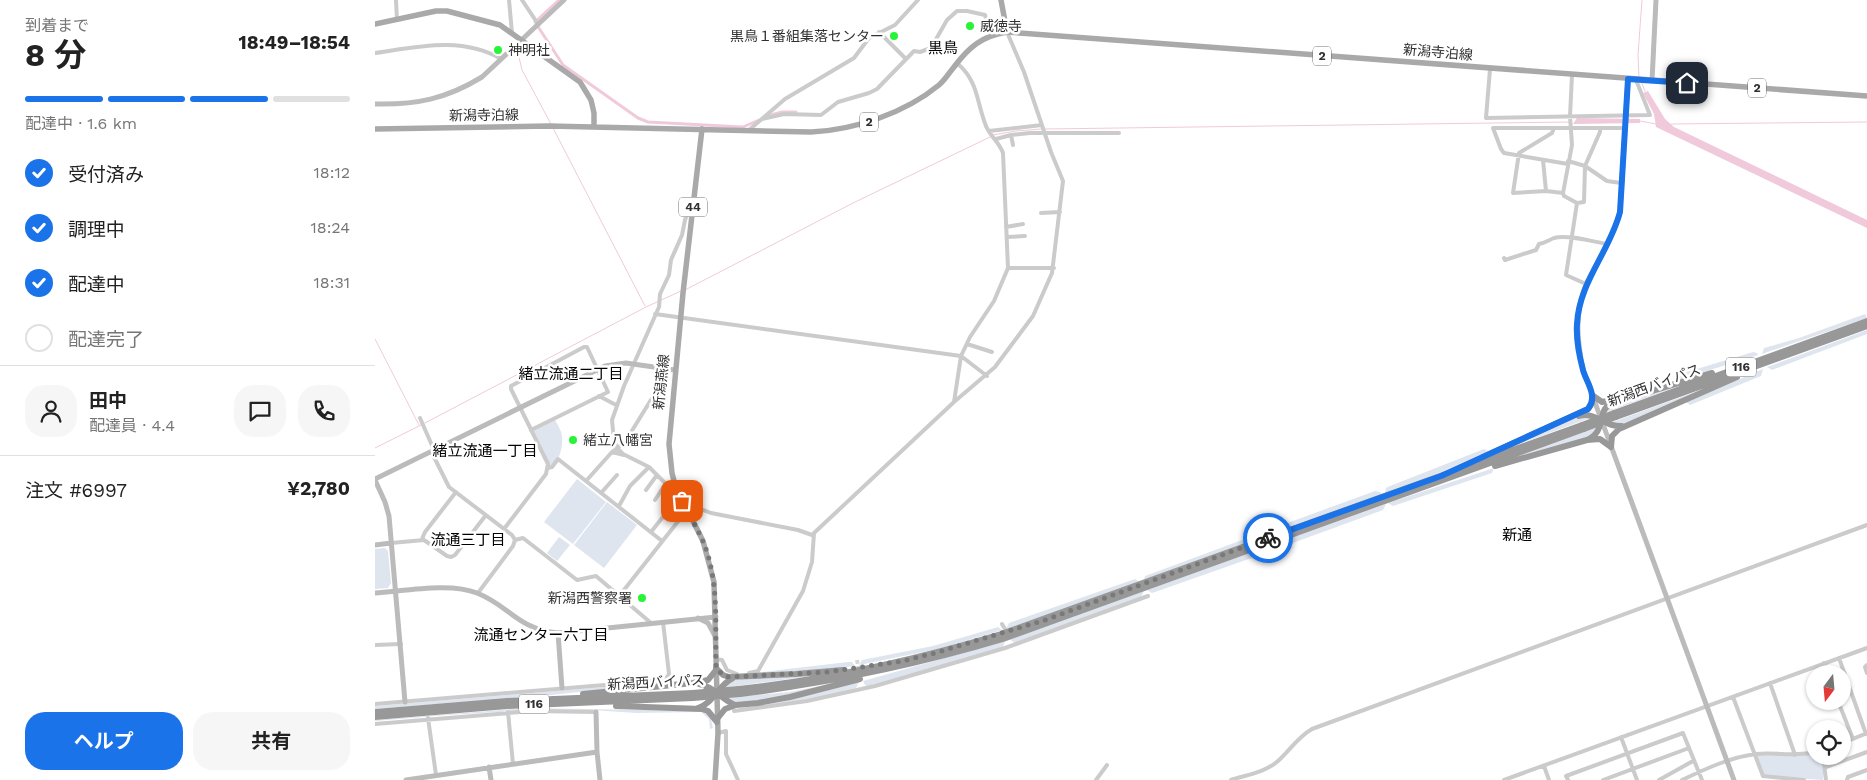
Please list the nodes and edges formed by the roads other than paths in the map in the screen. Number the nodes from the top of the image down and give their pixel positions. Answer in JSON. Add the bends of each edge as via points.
{"nodes":[{"id":1,"x":396,"y":0,"type":"edge"},
{"id":2,"x":509,"y":0,"type":"edge"},
{"id":3,"x":522,"y":0,"type":"edge"},
{"id":4,"x":564,"y":0,"type":"edge"},
{"id":5,"x":918,"y":0,"type":"edge"},
{"id":6,"x":1001,"y":0,"type":"edge"},
{"id":7,"x":1656,"y":0,"type":"edge"},
{"id":8,"x":397,"y":20,"type":"junction"},
{"id":9,"x":375,"y":24,"type":"edge"},
{"id":10,"x":538,"y":24,"type":"junction"},
{"id":11,"x":879,"y":32,"type":"junction"},
{"id":12,"x":1007,"y":32,"type":"junction"},
{"id":13,"x":512,"y":33,"type":"junction"},
{"id":14,"x":990,"y":35,"type":"junction"},
{"id":15,"x":519,"y":42,"type":"junction"},
{"id":16,"x":375,"y":53,"type":"edge"},
{"id":17,"x":501,"y":59,"type":"junction"},
{"id":18,"x":906,"y":59,"type":"junction"},
{"id":19,"x":957,"y":63,"type":"junction"},
{"id":20,"x":1490,"y":69,"type":"junction"},
{"id":21,"x":1572,"y":75,"type":"junction"},
{"id":22,"x":1628,"y":79,"type":"junction"},
{"id":23,"x":1636,"y":80,"type":"junction"},
{"id":24,"x":1649,"y":80,"type":"junction"},
{"id":25,"x":1867,"y":96,"type":"edge"},
{"id":26,"x":375,"y":104,"type":"edge"},
{"id":27,"x":1627,"y":116,"type":"junction"},
{"id":28,"x":1570,"y":117,"type":"junction"},
{"id":29,"x":763,"y":119,"type":"junction"},
{"id":30,"x":1042,"y":125,"type":"junction"},
{"id":31,"x":594,"y":127,"type":"junction"},
{"id":32,"x":1626,"y":127,"type":"junction"},
{"id":33,"x":1554,"y":128,"type":"junction"},
{"id":34,"x":1572,"y":128,"type":"junction"},
{"id":35,"x":1600,"y":128,"type":"junction"},
{"id":36,"x":375,"y":129,"type":"edge"},
{"id":37,"x":702,"y":129,"type":"junction"},
{"id":38,"x":749,"y":130,"type":"junction"},
{"id":39,"x":990,"y":132,"type":"junction"},
{"id":40,"x":1119,"y":133,"type":"dead end"},
{"id":41,"x":1044,"y":134,"type":"junction"},
{"id":42,"x":1011,"y":135,"type":"junction"},
{"id":43,"x":995,"y":138,"type":"junction"},
{"id":44,"x":1013,"y":145,"type":"dead end"},
{"id":45,"x":1518,"y":156,"type":"junction"},
{"id":46,"x":1543,"y":160,"type":"junction"},
{"id":47,"x":1568,"y":163,"type":"junction"},
{"id":48,"x":1585,"y":166,"type":"junction"},
{"id":49,"x":1621,"y":183,"type":"junction"},
{"id":50,"x":1546,"y":190,"type":"junction"},
{"id":51,"x":1563,"y":193,"type":"junction"},
{"id":52,"x":1577,"y":203,"type":"junction"},
{"id":53,"x":692,"y":209,"type":"junction"},
{"id":54,"x":1060,"y":212,"type":"junction"},
{"id":55,"x":1041,"y":213,"type":"dead end"},
{"id":56,"x":1023,"y":224,"type":"dead end"},
{"id":57,"x":1006,"y":227,"type":"junction"},
{"id":58,"x":1025,"y":236,"type":"dead end"},
{"id":59,"x":1007,"y":237,"type":"junction"},
{"id":60,"x":1572,"y":238,"type":"junction"},
{"id":61,"x":1607,"y":244,"type":"junction"},
{"id":62,"x":1504,"y":258,"type":"dead end"},
{"id":63,"x":1009,"y":268,"type":"junction"},
{"id":64,"x":1054,"y":268,"type":"junction"},
{"id":65,"x":1586,"y":284,"type":"junction"},
{"id":66,"x":1002,"y":286,"type":"junction"},
{"id":67,"x":1007,"y":287,"type":"dead end"},
{"id":68,"x":655,"y":314,"type":"junction"},
{"id":69,"x":680,"y":318,"type":"junction"},
{"id":70,"x":1867,"y":321,"type":"edge"},
{"id":71,"x":1867,"y":326,"type":"edge"},
{"id":72,"x":967,"y":344,"type":"junction"},
{"id":73,"x":992,"y":352,"type":"dead end"},
{"id":74,"x":961,"y":356,"type":"junction"},
{"id":75,"x":1771,"y":358,"type":"junction"},
{"id":76,"x":634,"y":364,"type":"junction"},
{"id":77,"x":673,"y":369,"type":"junction"},
{"id":78,"x":598,"y":370,"type":"junction"},
{"id":79,"x":987,"y":376,"type":"junction"},
{"id":80,"x":1592,"y":395,"type":"junction"},
{"id":81,"x":599,"y":396,"type":"junction"},
{"id":82,"x":1621,"y":399,"type":"junction"},
{"id":83,"x":955,"y":402,"type":"junction"},
{"id":84,"x":616,"y":405,"type":"junction"},
{"id":85,"x":521,"y":408,"type":"junction"},
{"id":86,"x":420,"y":419,"type":"dead end"},
{"id":87,"x":1602,"y":420,"type":"junction"},
{"id":88,"x":1642,"y":420,"type":"junction"},
{"id":89,"x":1563,"y":421,"type":"junction"},
{"id":90,"x":531,"y":430,"type":"junction"},
{"id":91,"x":1587,"y":440,"type":"junction"},
{"id":92,"x":1611,"y":447,"type":"junction"},
{"id":93,"x":618,"y":449,"type":"junction"},
{"id":94,"x":433,"y":450,"type":"junction"},
{"id":95,"x":612,"y":452,"type":"junction"},
{"id":96,"x":626,"y":456,"type":"junction"},
{"id":97,"x":649,"y":467,"type":"junction"},
{"id":98,"x":548,"y":468,"type":"junction"},
{"id":99,"x":617,"y":475,"type":"dead end"},
{"id":100,"x":657,"y":475,"type":"junction"},
{"id":101,"x":1442,"y":478,"type":"junction"},
{"id":102,"x":375,"y":480,"type":"edge"},
{"id":103,"x":586,"y":481,"type":"junction"},
{"id":104,"x":665,"y":484,"type":"junction"},
{"id":105,"x":675,"y":484,"type":"junction"},
{"id":106,"x":646,"y":490,"type":"dead end"},
{"id":107,"x":456,"y":492,"type":"junction"},
{"id":108,"x":601,"y":493,"type":"junction"},
{"id":109,"x":655,"y":500,"type":"dead end"},
{"id":110,"x":619,"y":506,"type":"junction"},
{"id":111,"x":686,"y":509,"type":"junction"},
{"id":112,"x":485,"y":515,"type":"junction"},
{"id":113,"x":662,"y":518,"type":"dead end"},
{"id":114,"x":1867,"y":525,"type":"edge"},
{"id":115,"x":504,"y":529,"type":"junction"},
{"id":116,"x":651,"y":532,"type":"junction"},
{"id":117,"x":813,"y":535,"type":"junction"},
{"id":118,"x":422,"y":539,"type":"junction"},
{"id":119,"x":515,"y":540,"type":"junction"},
{"id":120,"x":662,"y":540,"type":"junction"},
{"id":121,"x":391,"y":543,"type":"junction"},
{"id":122,"x":375,"y":545,"type":"edge"},
{"id":123,"x":395,"y":592,"type":"junction"},
{"id":124,"x":478,"y":593,"type":"junction"},
{"id":125,"x":375,"y":594,"type":"edge"},
{"id":126,"x":620,"y":595,"type":"junction"},
{"id":127,"x":1148,"y":596,"type":"dead end"},
{"id":128,"x":1666,"y":598,"type":"junction"},
{"id":129,"x":715,"y":617,"type":"junction"},
{"id":130,"x":697,"y":618,"type":"junction"},
{"id":131,"x":663,"y":622,"type":"junction"},
{"id":132,"x":651,"y":623,"type":"junction"},
{"id":133,"x":1002,"y":624,"type":"dead end"},
{"id":134,"x":1005,"y":629,"type":"dead end"},
{"id":135,"x":558,"y":633,"type":"junction"},
{"id":136,"x":715,"y":636,"type":"junction"},
{"id":137,"x":401,"y":644,"type":"junction"},
{"id":138,"x":375,"y":646,"type":"edge"},
{"id":139,"x":1867,"y":648,"type":"edge"},
{"id":140,"x":1839,"y":658,"type":"junction"},
{"id":141,"x":716,"y":659,"type":"junction"},
{"id":142,"x":904,"y":663,"type":"junction"},
{"id":143,"x":1824,"y":663,"type":"joint"},
{"id":144,"x":1867,"y":666,"type":"edge"},
{"id":145,"x":716,"y":669,"type":"junction"},
{"id":146,"x":1867,"y":674,"type":"edge"},
{"id":147,"x":737,"y":677,"type":"junction"},
{"id":148,"x":693,"y":683,"type":"junction"},
{"id":149,"x":1770,"y":683,"type":"junction"},
{"id":150,"x":861,"y":684,"type":"dead end"},
{"id":151,"x":563,"y":688,"type":"junction"},
{"id":152,"x":863,"y":689,"type":"junction"},
{"id":153,"x":717,"y":693,"type":"junction"},
{"id":154,"x":1733,"y":697,"type":"junction"},
{"id":155,"x":405,"y":702,"type":"junction"},
{"id":156,"x":535,"y":702,"type":"junction"},
{"id":157,"x":375,"y":704,"type":"edge"},
{"id":158,"x":1706,"y":706,"type":"junction"},
{"id":159,"x":696,"y":708,"type":"junction"},
{"id":160,"x":735,"y":708,"type":"junction"},
{"id":161,"x":1842,"y":710,"type":"edge"},
{"id":162,"x":375,"y":712,"type":"edge"},
{"id":163,"x":509,"y":712,"type":"junction"},
{"id":164,"x":596,"y":712,"type":"joint"},
{"id":165,"x":375,"y":717,"type":"edge"},
{"id":166,"x":428,"y":718,"type":"junction"},
{"id":167,"x":717,"y":721,"type":"junction"},
{"id":168,"x":375,"y":724,"type":"edge"},
{"id":169,"x":718,"y":733,"type":"junction"},
{"id":170,"x":1867,"y":734,"type":"edge"},
{"id":171,"x":1621,"y":738,"type":"junction"},
{"id":172,"x":1853,"y":739,"type":"joint"},
{"id":173,"x":1689,"y":748,"type":"junction"},
{"id":174,"x":597,"y":752,"type":"junction"},
{"id":175,"x":1867,"y":752,"type":"edge"},
{"id":176,"x":1627,"y":753,"type":"junction"},
{"id":177,"x":1806,"y":753,"type":"edge"},
{"id":178,"x":726,"y":754,"type":"junction"},
{"id":179,"x":1755,"y":754,"type":"junction"},
{"id":180,"x":1795,"y":755,"type":"junction"},
{"id":181,"x":717,"y":756,"type":"junction"},
{"id":182,"x":1693,"y":761,"type":"junction"},
{"id":183,"x":1727,"y":761,"type":"junction"},
{"id":184,"x":513,"y":764,"type":"junction"},
{"id":185,"x":1107,"y":765,"type":"dead end"},
{"id":186,"x":1544,"y":766,"type":"junction"},
{"id":187,"x":489,"y":767,"type":"junction"},
{"id":188,"x":1826,"y":767,"type":"joint"},
{"id":189,"x":1632,"y":769,"type":"junction"},
{"id":190,"x":1867,"y":770,"type":"edge"},
{"id":191,"x":1698,"y":772,"type":"junction"},
{"id":192,"x":436,"y":775,"type":"junction"},
{"id":193,"x":405,"y":780,"type":"edge"},
{"id":194,"x":491,"y":780,"type":"edge"},
{"id":195,"x":600,"y":780,"type":"edge"},
{"id":196,"x":715,"y":780,"type":"edge"},
{"id":197,"x":738,"y":780,"type":"edge"},
{"id":198,"x":1096,"y":780,"type":"edge"},
{"id":199,"x":1231,"y":780,"type":"edge"},
{"id":200,"x":1503,"y":780,"type":"edge"},
{"id":201,"x":1549,"y":780,"type":"edge"},
{"id":202,"x":1567,"y":780,"type":"edge"},
{"id":203,"x":1603,"y":780,"type":"edge"},
{"id":204,"x":1637,"y":780,"type":"edge"},
{"id":205,"x":1659,"y":780,"type":"edge"},
{"id":206,"x":1682,"y":780,"type":"edge"},
{"id":207,"x":1701,"y":780,"type":"edge"},
{"id":208,"x":1734,"y":780,"type":"edge"},
{"id":209,"x":1804,"y":780,"type":"edge"},
{"id":210,"x":1826,"y":780,"type":"edge"},
{"id":211,"x":1847,"y":780,"type":"edge"}],
"edges":[{"from":1,"to":8,"type":"street"},
{"from":2,"to":13,"type":"street"},
{"from":3,"to":10,"type":"street"},
{"from":4,"to":10,"type":"street"},
{"from":5,"to":11,"type":"street","via":[[895,24]]},
{"from":6,"to":12,"type":"main road"},
{"from":7,"to":24,"type":"street"},
{"from":8,"to":9,"type":"main road"},
{"from":8,"to":13,"type":"main road","via":[[447,11],[500,25]]},
{"from":10,"to":15,"type":"street"},
{"from":11,"to":18,"type":"street"},
{"from":11,"to":29,"type":"street","via":[[869,38],[854,58],[787,98]]},
{"from":12,"to":14,"type":"main road","number":"2"},
{"from":12,"to":20,"type":"main road","name":"新潟寺泊線","number":"2"},
{"from":12,"to":30,"type":"street"},
{"from":13,"to":15,"type":"main road"},
{"from":14,"to":18,"type":"street","via":[[985,15],[957,11],[947,20],[931,48],[915,51]]},
{"from":14,"to":19,"type":"main road","number":"2","via":[[973,46]]},
{"from":15,"to":17,"type":"street"},
{"from":15,"to":31,"type":"main road","via":[[580,82],[591,100]]},
{"from":16,"to":17,"type":"street","via":[[432,45],[469,46]]},
{"from":17,"to":26,"type":"street","via":[[482,77],[440,98]]},
{"from":18,"to":29,"type":"street","via":[[877,89],[838,102],[821,115],[784,114]]},
{"from":19,"to":38,"type":"main road","number":"2","via":[[928,93],[875,121],[821,132]]},
{"from":19,"to":39,"type":"street","via":[[974,83]]},
{"from":20,"to":21,"type":"main road","name":"新潟寺泊線","number":"2"},
{"from":20,"to":28,"type":"street","via":[[1486,118]]},
{"from":21,"to":22,"type":"main road","name":"新潟寺泊線","number":"2"},
{"from":21,"to":28,"type":"street"},
{"from":22,"to":23,"type":"main road","name":"新潟寺泊線","number":"2"},
{"from":22,"to":27,"type":"street"},
{"from":23,"to":24,"type":"main road","name":"新潟寺泊線","number":"2"},
{"from":23,"to":27,"type":"street","via":[[1650,115]]},
{"from":24,"to":25,"type":"main road","name":"新潟寺泊線","number":"2"},
{"from":27,"to":28,"type":"street"},
{"from":27,"to":32,"type":"street"},
{"from":28,"to":34,"type":"street"},
{"from":29,"to":38,"type":"street"},
{"from":30,"to":39,"type":"street"},
{"from":30,"to":41,"type":"street"},
{"from":31,"to":36,"type":"main road","name":"新潟寺泊線","number":"2"},
{"from":31,"to":37,"type":"main road","name":"新潟寺泊線","number":"2"},
{"from":32,"to":35,"type":"street"},
{"from":32,"to":49,"type":"street"},
{"from":33,"to":34,"type":"street"},
{"from":33,"to":45,"type":"street","via":[[1552,133]]},
{"from":33,"to":45,"type":"street","via":[[1493,128],[1504,153]]},
{"from":34,"to":35,"type":"street"},
{"from":34,"to":47,"type":"street"},
{"from":35,"to":48,"type":"street"},
{"from":37,"to":38,"type":"main road","number":"2"},
{"from":37,"to":53,"type":"main road","name":"新潟燕線","number":"44"},
{"from":39,"to":43,"type":"street"},
{"from":40,"to":41,"type":"street"},
{"from":41,"to":42,"type":"street"},
{"from":41,"to":54,"type":"street","via":[[1063,181]]},
{"from":42,"to":43,"type":"street"},
{"from":42,"to":44,"type":"street"},
{"from":43,"to":57,"type":"street","via":[[1003,153]]},
{"from":45,"to":46,"type":"street"},
{"from":45,"to":50,"type":"street","via":[[1513,193]]},
{"from":46,"to":47,"type":"street"},
{"from":46,"to":50,"type":"street"},
{"from":47,"to":48,"type":"street"},
{"from":47,"to":51,"type":"street"},
{"from":48,"to":49,"type":"street","via":[[1607,181]]},
{"from":48,"to":52,"type":"street","via":[[1584,202]]},
{"from":49,"to":61,"type":"street","via":[[1620,212],[1616,229]]},
{"from":50,"to":51,"type":"street"},
{"from":51,"to":52,"type":"street"},
{"from":52,"to":60,"type":"street"},
{"from":53,"to":68,"type":"street","via":[[685,220]]},
{"from":53,"to":69,"type":"main road","name":"新潟燕線","number":"44"},
{"from":54,"to":55,"type":"street"},
{"from":54,"to":64,"type":"street"},
{"from":56,"to":57,"type":"street"},
{"from":57,"to":59,"type":"street"},
{"from":58,"to":59,"type":"street"},
{"from":59,"to":63,"type":"street"},
{"from":60,"to":61,"type":"street"},
{"from":60,"to":62,"type":"street","via":[[1553,238],[1539,244],[1536,250]]},
{"from":60,"to":65,"type":"street","via":[[1566,275]]},
{"from":61,"to":65,"type":"street"},
{"from":63,"to":64,"type":"street"},
{"from":63,"to":66,"type":"street"},
{"from":64,"to":79,"type":"street","via":[[1033,316]]},
{"from":65,"to":80,"type":"street","via":[[1577,322],[1577,344]]},
{"from":66,"to":67,"type":"street"},
{"from":66,"to":72,"type":"street"},
{"from":68,"to":69,"type":"street"},
{"from":68,"to":76,"type":"street"},
{"from":69,"to":74,"type":"street"},
{"from":69,"to":77,"type":"main road","name":"新潟燕線","number":"44"},
{"from":70,"to":75,"type":"highway","name":"新潟西バイパス","number":"116"},
{"from":71,"to":75,"type":"highway","name":"新潟西バイパス","number":"116"},
{"from":72,"to":73,"type":"street"},
{"from":72,"to":74,"type":"street"},
{"from":74,"to":79,"type":"street"},
{"from":74,"to":83,"type":"street"},
{"from":75,"to":82,"type":"highway"},
{"from":75,"to":88,"type":"highway"},
{"from":75,"to":101,"type":"highway","name":"新潟西バイパス","number":"116","bridge":true},
{"from":76,"to":77,"type":"street"},
{"from":76,"to":78,"type":"street","via":[[616,363]]},
{"from":76,"to":84,"type":"street"},
{"from":77,"to":93,"type":"street"},
{"from":77,"to":105,"type":"main road","name":"新潟燕線","number":"44","via":[[669,455]]},
{"from":78,"to":81,"type":"street","via":[[609,392]]},
{"from":78,"to":85,"type":"street"},
{"from":78,"to":85,"type":"street","via":[[588,348],[584,347],[511,386]]},
{"from":79,"to":83,"type":"street"},
{"from":80,"to":82,"type":"highway","via":[[1602,402]]},
{"from":80,"to":87,"type":"street"},
{"from":80,"to":89,"type":"highway","via":[[1588,409]]},
{"from":81,"to":84,"type":"street"},
{"from":81,"to":90,"type":"street"},
{"from":82,"to":87,"type":"highway","via":[[1607,406]]},
{"from":83,"to":117,"type":"street"},
{"from":84,"to":93,"type":"street","via":[[611,420]]},
{"from":85,"to":90,"type":"street"},
{"from":85,"to":94,"type":"street"},
{"from":86,"to":94,"type":"street"},
{"from":87,"to":88,"type":"highway","via":[[1617,427]]},
{"from":87,"to":89,"type":"highway","via":[[1583,415]]},
{"from":87,"to":91,"type":"highway","via":[[1597,433]]},
{"from":87,"to":92,"type":"street"},
{"from":88,"to":92,"type":"highway","via":[[1615,432]]},
{"from":89,"to":101,"type":"highway"},
{"from":90,"to":98,"type":"street"},
{"from":91,"to":92,"type":"highway","via":[[1600,439]]},
{"from":91,"to":101,"type":"highway"},
{"from":92,"to":128,"type":"street"},
{"from":93,"to":95,"type":"street"},
{"from":93,"to":96,"type":"street"},
{"from":94,"to":102,"type":"street"},
{"from":94,"to":107,"type":"street","via":[[445,482]]},
{"from":95,"to":96,"type":"street"},
{"from":95,"to":103,"type":"street"},
{"from":96,"to":97,"type":"street"},
{"from":97,"to":100,"type":"street"},
{"from":97,"to":110,"type":"street","via":[[630,486]]},
{"from":98,"to":103,"type":"street","via":[[558,459]]},
{"from":98,"to":115,"type":"street"},
{"from":99,"to":108,"type":"street"},
{"from":100,"to":104,"type":"street"},
{"from":100,"to":106,"type":"street"},
{"from":101,"to":142,"type":"highway","name":"新潟西バイパス","number":"116","via":[[1045,620]]},
{"from":102,"to":121,"type":"street","via":[[388,511]]},
{"from":103,"to":108,"type":"street"},
{"from":104,"to":105,"type":"street"},
{"from":104,"to":109,"type":"street"},
{"from":105,"to":111,"type":"main road","name":"新潟燕線","number":"44"},
{"from":107,"to":112,"type":"street"},
{"from":107,"to":118,"type":"street"},
{"from":108,"to":110,"type":"street"},
{"from":110,"to":116,"type":"street"},
{"from":111,"to":117,"type":"street","via":[[693,506],[711,513]]},
{"from":111,"to":120,"type":"street"},
{"from":111,"to":129,"type":"main road","name":"新潟燕線","number":"44","via":[[709,560],[715,591]]},
{"from":112,"to":115,"type":"street"},
{"from":112,"to":118,"type":"street","via":[[453,556],[447,556]]},
{"from":113,"to":116,"type":"street"},
{"from":114,"to":128,"type":"street"},
{"from":115,"to":119,"type":"street"},
{"from":116,"to":120,"type":"street"},
{"from":117,"to":141,"type":"street","via":[[812,562],[803,591],[758,672],[735,674],[727,670],[722,660]]},
{"from":118,"to":121,"type":"street"},
{"from":119,"to":124,"type":"street"},
{"from":119,"to":126,"type":"street","via":[[523,538],[577,580],[596,576]]},
{"from":120,"to":126,"type":"street"},
{"from":121,"to":122,"type":"street"},
{"from":121,"to":123,"type":"street"},
{"from":123,"to":124,"type":"street","via":[[453,588]]},
{"from":123,"to":125,"type":"street"},
{"from":123,"to":137,"type":"street"},
{"from":124,"to":135,"type":"street","via":[[523,623]]},
{"from":126,"to":132,"type":"street"},
{"from":127,"to":152,"type":"street","via":[[1065,627],[1010,643],[1005,648]]},
{"from":128,"to":158,"type":"street"},
{"from":128,"to":199,"type":"street","via":[[1312,729],[1303,734],[1277,763]]},
{"from":129,"to":130,"type":"street"},
{"from":129,"to":136,"type":"main road","name":"新潟燕線","number":"44"},
{"from":130,"to":131,"type":"street"},
{"from":130,"to":136,"type":"street","via":[[710,625]]},
{"from":131,"to":132,"type":"street"},
{"from":131,"to":151,"type":"street","via":[[669,674],[666,679]]},
{"from":132,"to":135,"type":"street"},
{"from":133,"to":134,"type":"street"},
{"from":135,"to":151,"type":"street"},
{"from":136,"to":141,"type":"main road","name":"新潟燕線","number":"44"},
{"from":137,"to":138,"type":"street"},
{"from":137,"to":155,"type":"street"},
{"from":139,"to":140,"type":"street"},
{"from":140,"to":143,"type":"street"},
{"from":140,"to":170,"type":"street"},
{"from":141,"to":145,"type":"main road","name":"新潟燕線","number":"44"},
{"from":142,"to":147,"type":"highway"},
{"from":142,"to":156,"type":"highway","name":"新潟西バイパス","number":"116","bridge":true,"via":[[740,692]]},
{"from":142,"to":160,"type":"highway","via":[[877,675]]},
{"from":143,"to":149,"type":"street"},
{"from":144,"to":146,"type":"street"},
{"from":145,"to":147,"type":"highway","via":[[725,676]]},
{"from":145,"to":148,"type":"highway","via":[[709,680]]},
{"from":145,"to":153,"type":"main road","name":"新潟燕線","number":"44"},
{"from":147,"to":153,"type":"highway"},
{"from":148,"to":153,"type":"highway"},
{"from":148,"to":156,"type":"highway"},
{"from":149,"to":154,"type":"street"},
{"from":149,"to":180,"type":"street"},
{"from":150,"to":152,"type":"street"},
{"from":151,"to":155,"type":"street"},
{"from":152,"to":160,"type":"street","via":[[807,701]]},
{"from":153,"to":159,"type":"highway","via":[[707,704]]},
{"from":153,"to":160,"type":"highway"},
{"from":153,"to":167,"type":"main road","name":"新潟燕線","number":"44"},
{"from":154,"to":158,"type":"street"},
{"from":154,"to":179,"type":"street"},
{"from":155,"to":157,"type":"street"},
{"from":156,"to":159,"type":"highway"},
{"from":156,"to":162,"type":"highway","name":"新潟西バイパス","number":"116","via":[[478,702]]},
{"from":156,"to":165,"type":"highway","name":"新潟西バイパス","number":"116"},
{"from":158,"to":171,"type":"street"},
{"from":158,"to":183,"type":"street"},
{"from":159,"to":167,"type":"highway","via":[[708,712]]},
{"from":160,"to":167,"type":"highway","via":[[725,709]]},
{"from":161,"to":172,"type":"street"},
{"from":163,"to":164,"type":"street"},
{"from":163,"to":166,"type":"street"},
{"from":163,"to":184,"type":"street"},
{"from":164,"to":174,"type":"street"},
{"from":166,"to":168,"type":"street"},
{"from":166,"to":192,"type":"street"},
{"from":167,"to":169,"type":"main road","name":"新潟燕線","number":"44"},
{"from":169,"to":178,"type":"street","via":[[726,731]]},
{"from":169,"to":181,"type":"main road","name":"新潟燕線","number":"44"},
{"from":170,"to":172,"type":"street"},
{"from":171,"to":176,"type":"street"},
{"from":171,"to":186,"type":"street"},
{"from":173,"to":176,"type":"street","via":[[1683,733]]},
{"from":173,"to":182,"type":"street"},
{"from":173,"to":189,"type":"street"},
{"from":174,"to":184,"type":"street"},
{"from":174,"to":195,"type":"street"},
{"from":175,"to":188,"type":"street"},
{"from":176,"to":189,"type":"street"},
{"from":176,"to":202,"type":"street","via":[[1566,776]]},
{"from":177,"to":180,"type":"street"},
{"from":178,"to":181,"type":"street"},
{"from":178,"to":197,"type":"street"},
{"from":179,"to":180,"type":"street"},
{"from":179,"to":183,"type":"street"},
{"from":179,"to":209,"type":"street","via":[[1763,776]]},
{"from":181,"to":196,"type":"main road","name":"新潟燕線","number":"44"},
{"from":182,"to":191,"type":"street"},
{"from":182,"to":205,"type":"street"},
{"from":183,"to":191,"type":"street"},
{"from":183,"to":208,"type":"street"},
{"from":184,"to":187,"type":"street"},
{"from":185,"to":198,"type":"street"},
{"from":186,"to":200,"type":"street"},
{"from":186,"to":201,"type":"street"},
{"from":187,"to":192,"type":"street"},
{"from":187,"to":194,"type":"street"},
{"from":188,"to":210,"type":"street"},
{"from":189,"to":203,"type":"street"},
{"from":189,"to":204,"type":"street"},
{"from":190,"to":211,"type":"street"},
{"from":191,"to":206,"type":"street"},
{"from":191,"to":207,"type":"street"},
{"from":192,"to":193,"type":"street"}]}
